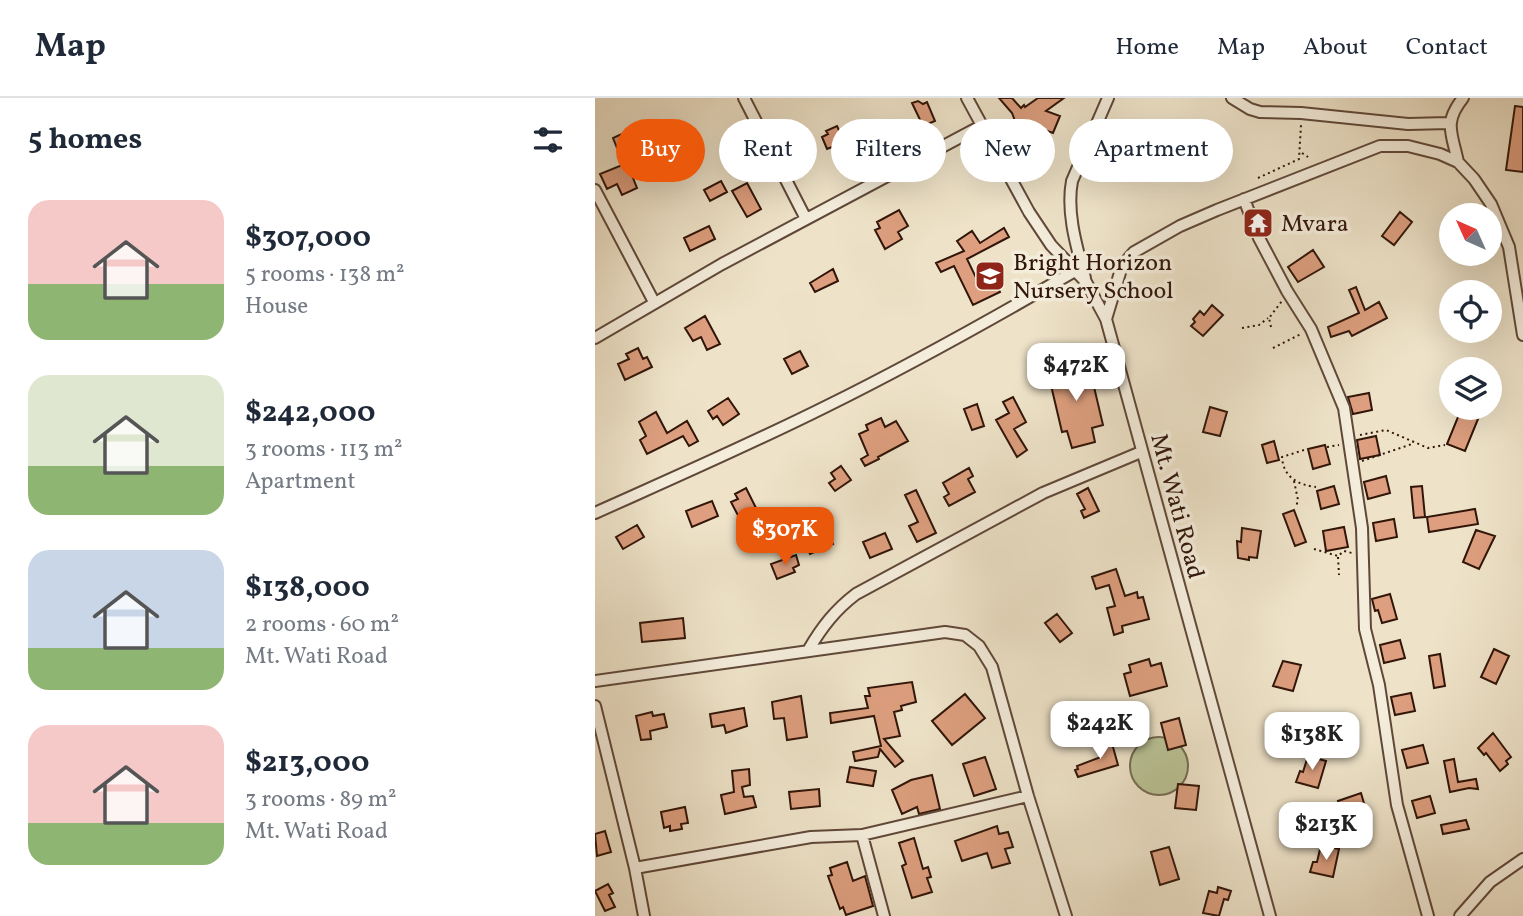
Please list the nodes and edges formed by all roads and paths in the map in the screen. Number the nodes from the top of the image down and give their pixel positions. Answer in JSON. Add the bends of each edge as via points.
{"nodes":[{"id":1,"x":744,"y":98,"type":"edge"},
{"id":2,"x":967,"y":98,"type":"edge"},
{"id":3,"x":1108,"y":98,"type":"edge"},
{"id":4,"x":1232,"y":98,"type":"edge"},
{"id":5,"x":1463,"y":98,"type":"edge"},
{"id":6,"x":1301,"y":113,"type":"junction"},
{"id":7,"x":979,"y":119,"type":"edge"},
{"id":8,"x":1449,"y":123,"type":"junction"},
{"id":9,"x":960,"y":137,"type":"edge"},
{"id":10,"x":1301,"y":153,"type":"junction"},
{"id":11,"x":1308,"y":157,"type":"dead end"},
{"id":12,"x":1458,"y":162,"type":"junction"},
{"id":13,"x":1258,"y":178,"type":"dead end"},
{"id":14,"x":1014,"y":182,"type":"edge"},
{"id":15,"x":595,"y":190,"type":"edge"},
{"id":16,"x":1244,"y":199,"type":"junction"},
{"id":17,"x":806,"y":219,"type":"junction"},
{"id":18,"x":1075,"y":271,"type":"junction"},
{"id":19,"x":1086,"y":282,"type":"junction"},
{"id":20,"x":1287,"y":291,"type":"junction"},
{"id":21,"x":1521,"y":298,"type":"edge"},
{"id":22,"x":654,"y":302,"type":"junction"},
{"id":23,"x":1269,"y":318,"type":"junction"},
{"id":24,"x":1105,"y":319,"type":"junction"},
{"id":25,"x":1271,"y":327,"type":"dead end"},
{"id":26,"x":1242,"y":328,"type":"dead end"},
{"id":27,"x":1311,"y":329,"type":"junction"},
{"id":28,"x":1523,"y":335,"type":"edge"},
{"id":29,"x":595,"y":338,"type":"edge"},
{"id":30,"x":1273,"y":348,"type":"dead end"},
{"id":31,"x":1350,"y":436,"type":"junction"},
{"id":32,"x":1413,"y":444,"type":"junction"},
{"id":33,"x":1445,"y":446,"type":"dead end"},
{"id":34,"x":1304,"y":450,"type":"dead end"},
{"id":35,"x":1141,"y":452,"type":"junction"},
{"id":36,"x":1353,"y":464,"type":"junction"},
{"id":37,"x":1294,"y":480,"type":"junction"},
{"id":38,"x":1316,"y":487,"type":"dead end"},
{"id":39,"x":1296,"y":507,"type":"dead end"},
{"id":40,"x":595,"y":513,"type":"edge"},
{"id":41,"x":1314,"y":550,"type":"dead end"},
{"id":42,"x":1364,"y":555,"type":"junction"},
{"id":43,"x":1338,"y":556,"type":"junction"},
{"id":44,"x":1339,"y":575,"type":"dead end"},
{"id":45,"x":809,"y":649,"type":"junction"},
{"id":46,"x":595,"y":681,"type":"edge"},
{"id":47,"x":595,"y":706,"type":"edge"},
{"id":48,"x":1028,"y":796,"type":"junction"},
{"id":49,"x":862,"y":835,"type":"junction"},
{"id":50,"x":1523,"y":859,"type":"edge"},
{"id":51,"x":635,"y":867,"type":"junction"},
{"id":52,"x":644,"y":916,"type":"edge"},
{"id":53,"x":884,"y":916,"type":"edge"},
{"id":54,"x":1066,"y":916,"type":"edge"},
{"id":55,"x":1270,"y":916,"type":"edge"},
{"id":56,"x":1428,"y":916,"type":"edge"},
{"id":57,"x":1460,"y":916,"type":"edge"}],
"edges":[{"from":1,"to":17,"type":"street"},
{"from":2,"to":7,"type":"street","name":"Mt. Wati Road"},
{"from":3,"to":19,"type":"street","via":[[1069,195]]},
{"from":4,"to":6,"type":"street","via":[[1260,112]]},
{"from":5,"to":8,"type":"street"},
{"from":6,"to":8,"type":"street","via":[[1408,124]]},
{"from":6,"to":10,"type":"path"},
{"from":8,"to":12,"type":"street"},
{"from":9,"to":17,"type":"street"},
{"from":10,"to":11,"type":"path"},
{"from":10,"to":13,"type":"path","via":[[1299,159]]},
{"from":12,"to":16,"type":"street","via":[[1408,146],[1380,146]]},
{"from":12,"to":21,"type":"street","via":[[1491,204],[1509,247]]},
{"from":14,"to":18,"type":"street","name":"Mt. Wati Road","via":[[1051,245]]},
{"from":15,"to":22,"type":"street"},
{"from":16,"to":20,"type":"street"},
{"from":16,"to":24,"type":"street","via":[[1181,226],[1134,253],[1122,266]]},
{"from":17,"to":22,"type":"street"},
{"from":18,"to":19,"type":"street","name":"Mt. Wati Road"},
{"from":18,"to":40,"type":"street","via":[[830,404]]},
{"from":19,"to":24,"type":"street","name":"Mt. Wati Road"},
{"from":20,"to":23,"type":"path"},
{"from":20,"to":27,"type":"street"},
{"from":21,"to":28,"type":"street"},
{"from":22,"to":29,"type":"street"},
{"from":23,"to":25,"type":"path"},
{"from":23,"to":26,"type":"path"},
{"from":24,"to":35,"type":"street","name":"Mt. Wati Road"},
{"from":27,"to":30,"type":"path"},
{"from":27,"to":31,"type":"street","via":[[1345,408]]},
{"from":31,"to":32,"type":"path","via":[[1386,430]]},
{"from":31,"to":36,"type":"street"},
{"from":32,"to":33,"type":"path","via":[[1428,449]]},
{"from":32,"to":36,"type":"path"},
{"from":34,"to":37,"type":"path","via":[[1282,457],[1285,472]]},
{"from":35,"to":45,"type":"street","via":[[1043,493],[856,594],[836,609]]},
{"from":35,"to":55,"type":"street","name":"Mt. Wati Road"},
{"from":36,"to":42,"type":"street"},
{"from":37,"to":38,"type":"path"},
{"from":37,"to":39,"type":"path"},
{"from":41,"to":43,"type":"path"},
{"from":42,"to":43,"type":"path","via":[[1344,551]]},
{"from":42,"to":56,"type":"street","via":[[1365,629],[1379,685],[1397,805]]},
{"from":43,"to":44,"type":"path"},
{"from":45,"to":46,"type":"street"},
{"from":45,"to":48,"type":"street","via":[[945,632],[965,635],[979,646],[992,667]]},
{"from":47,"to":51,"type":"street"},
{"from":48,"to":49,"type":"street"},
{"from":48,"to":54,"type":"street"},
{"from":49,"to":51,"type":"street","via":[[811,837]]},
{"from":49,"to":53,"type":"street"},
{"from":50,"to":57,"type":"street","via":[[1490,882]]},
{"from":51,"to":52,"type":"street"}]}
